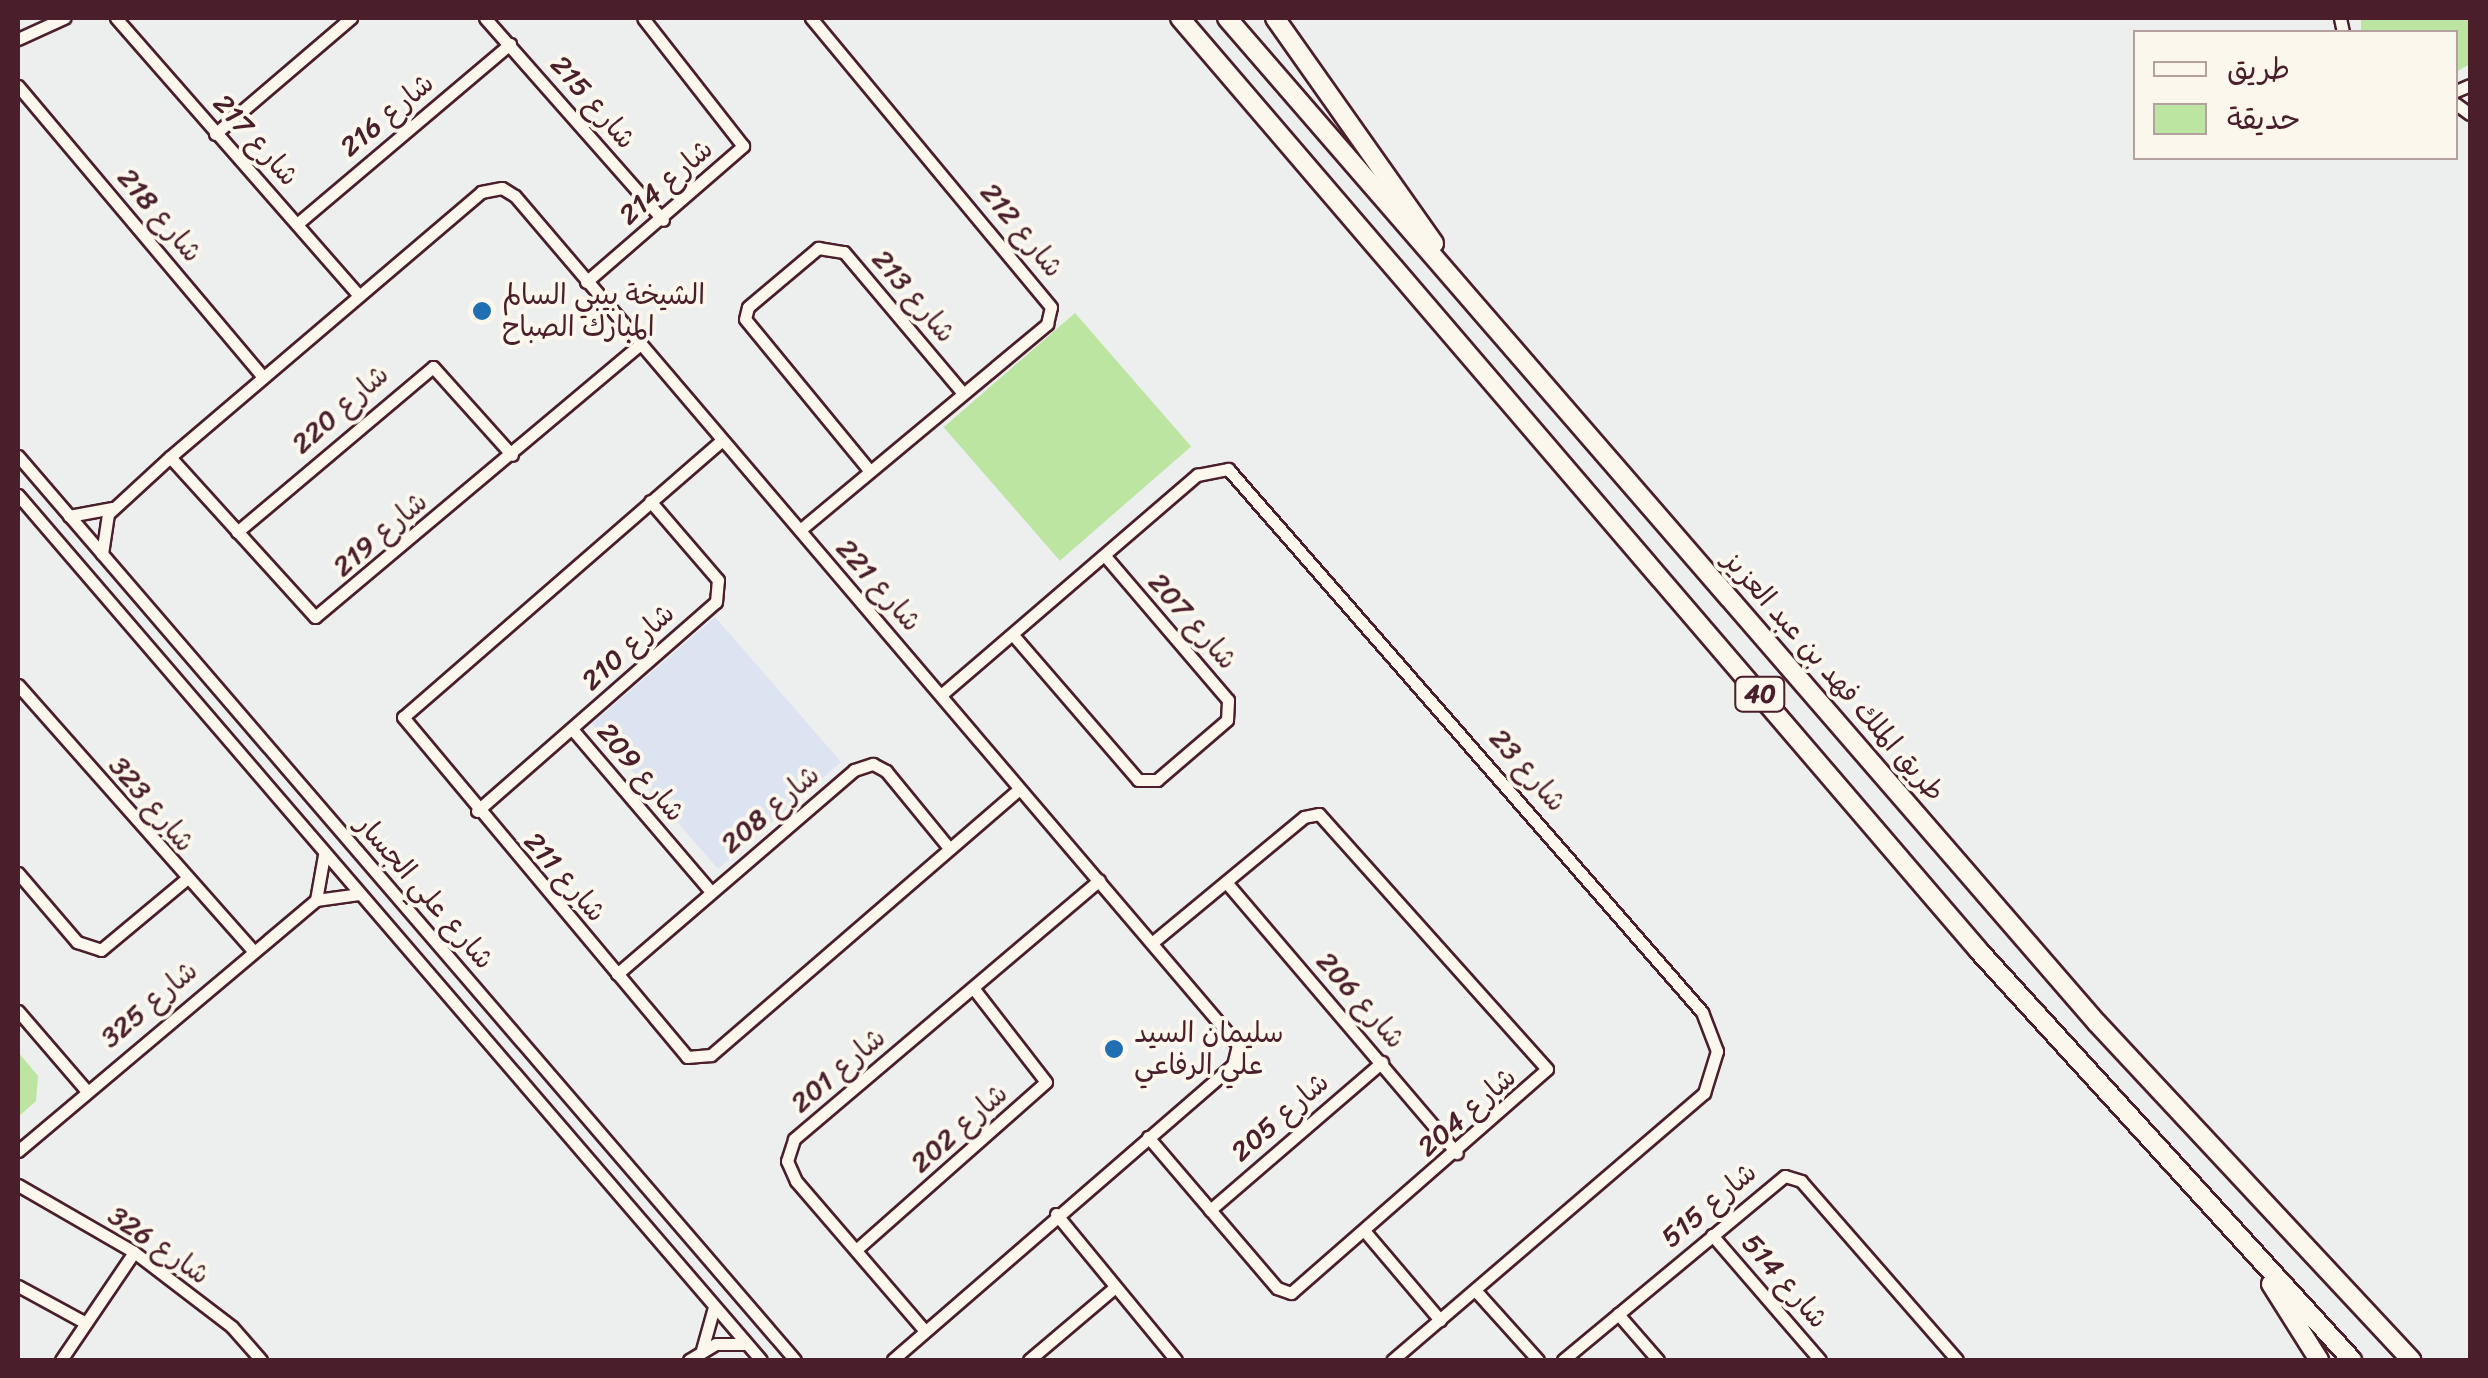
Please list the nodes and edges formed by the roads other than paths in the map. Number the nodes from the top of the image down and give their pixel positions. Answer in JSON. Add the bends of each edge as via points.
{"nodes":[{"id":1,"x":64,"y":18,"type":"edge"},
{"id":2,"x":116,"y":18,"type":"edge"},
{"id":3,"x":351,"y":18,"type":"edge"},
{"id":4,"x":486,"y":18,"type":"edge"},
{"id":5,"x":643,"y":18,"type":"edge"},
{"id":6,"x":811,"y":18,"type":"edge"},
{"id":7,"x":1180,"y":18,"type":"edge"},
{"id":8,"x":1227,"y":18,"type":"edge"},
{"id":9,"x":1275,"y":18,"type":"edge"},
{"id":10,"x":18,"y":39,"type":"edge"},
{"id":11,"x":510,"y":44,"type":"junction"},
{"id":12,"x":18,"y":86,"type":"edge"},
{"id":13,"x":215,"y":134,"type":"junction"},
{"id":14,"x":663,"y":220,"type":"junction"},
{"id":15,"x":297,"y":224,"type":"junction"},
{"id":16,"x":586,"y":282,"type":"junction"},
{"id":17,"x":1464,"y":290,"type":"junction"},
{"id":18,"x":359,"y":296,"type":"junction"},
{"id":19,"x":639,"y":345,"type":"junction"},
{"id":20,"x":264,"y":377,"type":"junction"},
{"id":21,"x":962,"y":392,"type":"junction"},
{"id":22,"x":720,"y":441,"type":"junction"},
{"id":23,"x":512,"y":455,"type":"junction"},
{"id":24,"x":18,"y":456,"type":"edge"},
{"id":25,"x":170,"y":457,"type":"junction"},
{"id":26,"x":869,"y":470,"type":"junction"},
{"id":27,"x":18,"y":496,"type":"edge"},
{"id":28,"x":650,"y":501,"type":"junction"},
{"id":29,"x":112,"y":508,"type":"junction"},
{"id":30,"x":69,"y":516,"type":"junction"},
{"id":31,"x":800,"y":530,"type":"junction"},
{"id":32,"x":237,"y":532,"type":"junction"},
{"id":33,"x":102,"y":554,"type":"junction"},
{"id":34,"x":1105,"y":556,"type":"junction"},
{"id":35,"x":1013,"y":635,"type":"junction"},
{"id":36,"x":18,"y":685,"type":"edge"},
{"id":37,"x":941,"y":695,"type":"junction"},
{"id":38,"x":237,"y":711,"type":"junction"},
{"id":39,"x":217,"y":728,"type":"junction"},
{"id":40,"x":572,"y":729,"type":"junction"},
{"id":41,"x":253,"y":730,"type":"junction"},
{"id":42,"x":232,"y":746,"type":"junction"},
{"id":43,"x":1019,"y":789,"type":"junction"},
{"id":44,"x":477,"y":811,"type":"junction"},
{"id":45,"x":948,"y":848,"type":"junction"},
{"id":46,"x":323,"y":851,"type":"junction"},
{"id":47,"x":18,"y":873,"type":"edge"},
{"id":48,"x":184,"y":880,"type":"junction"},
{"id":49,"x":1099,"y":880,"type":"junction"},
{"id":50,"x":1226,"y":882,"type":"junction"},
{"id":51,"x":711,"y":892,"type":"junction"},
{"id":52,"x":359,"y":894,"type":"junction"},
{"id":53,"x":316,"y":900,"type":"junction"},
{"id":54,"x":1153,"y":942,"type":"junction"},
{"id":55,"x":253,"y":951,"type":"junction"},
{"id":56,"x":617,"y":974,"type":"junction"},
{"id":57,"x":973,"y":988,"type":"junction"},
{"id":58,"x":18,"y":1011,"type":"edge"},
{"id":59,"x":1382,"y":1062,"type":"junction"},
{"id":60,"x":85,"y":1089,"type":"junction"},
{"id":61,"x":1148,"y":1137,"type":"junction"},
{"id":62,"x":18,"y":1152,"type":"edge"},
{"id":63,"x":1457,"y":1153,"type":"junction"},
{"id":64,"x":633,"y":1172,"type":"junction"},
{"id":65,"x":18,"y":1185,"type":"edge"},
{"id":66,"x":612,"y":1188,"type":"junction"},
{"id":67,"x":1210,"y":1210,"type":"junction"},
{"id":68,"x":1056,"y":1214,"type":"junction"},
{"id":69,"x":671,"y":1216,"type":"junction"},
{"id":70,"x":651,"y":1234,"type":"junction"},
{"id":71,"x":1367,"y":1234,"type":"junction"},
{"id":72,"x":1712,"y":1234,"type":"junction"},
{"id":73,"x":856,"y":1248,"type":"junction"},
{"id":74,"x":134,"y":1252,"type":"junction"},
{"id":75,"x":2265,"y":1270,"type":"junction"},
{"id":76,"x":18,"y":1286,"type":"edge"},
{"id":77,"x":1114,"y":1288,"type":"junction"},
{"id":78,"x":1475,"y":1290,"type":"junction"},
{"id":79,"x":714,"y":1307,"type":"junction"},
{"id":80,"x":1618,"y":1314,"type":"junction"},
{"id":81,"x":1440,"y":1320,"type":"junction"},
{"id":82,"x":86,"y":1323,"type":"junction"},
{"id":83,"x":925,"y":1332,"type":"junction"},
{"id":84,"x":746,"y":1344,"type":"junction"},
{"id":85,"x":702,"y":1350,"type":"junction"},
{"id":86,"x":62,"y":1360,"type":"edge"},
{"id":87,"x":261,"y":1360,"type":"edge"},
{"id":88,"x":689,"y":1360,"type":"edge"},
{"id":89,"x":760,"y":1360,"type":"edge"},
{"id":90,"x":795,"y":1360,"type":"edge"},
{"id":91,"x":893,"y":1360,"type":"edge"},
{"id":92,"x":1029,"y":1360,"type":"edge"},
{"id":93,"x":1176,"y":1360,"type":"edge"},
{"id":94,"x":1393,"y":1360,"type":"edge"},
{"id":95,"x":1538,"y":1360,"type":"edge"},
{"id":96,"x":1563,"y":1360,"type":"edge"},
{"id":97,"x":1658,"y":1360,"type":"edge"},
{"id":98,"x":1820,"y":1360,"type":"edge"},
{"id":99,"x":1957,"y":1360,"type":"edge"},
{"id":100,"x":2319,"y":1360,"type":"edge"},
{"id":101,"x":2352,"y":1360,"type":"edge"},
{"id":102,"x":2412,"y":1360,"type":"edge"}],
"edges":[{"from":1,"to":10,"type":"street"},
{"from":2,"to":13,"type":"street","name":"شارع 217"},
{"from":3,"to":13,"type":"street"},
{"from":4,"to":11,"type":"street","name":"شارع 215"},
{"from":5,"to":14,"type":"street","name":"شارع 214","via":[[743,146]]},
{"from":6,"to":21,"type":"street","name":"شارع 212","via":[[1051,306],[1046,324]]},
{"from":7,"to":75,"type":"highway","number":"40","via":[[1979,951]]},
{"from":8,"to":17,"type":"highway","name":"طريق الملك فهد بن عبد العزيز","number":"40"},
{"from":9,"to":17,"type":"highway","via":[[1384,164]]},
{"from":11,"to":14,"type":"street","name":"شارع 215"},
{"from":11,"to":15,"type":"street","name":"شارع 216"},
{"from":12,"to":20,"type":"street","name":"شارع 218"},
{"from":13,"to":15,"type":"street","name":"شارع 217"},
{"from":14,"to":16,"type":"street","name":"شارع 214"},
{"from":15,"to":18,"type":"street","name":"شارع 217"},
{"from":16,"to":18,"type":"street","name":"شارع 221","via":[[515,196],[495,187]]},
{"from":16,"to":19,"type":"street","name":"شارع 221"},
{"from":17,"to":102,"type":"highway","name":"طريق الملك فهد بن عبد العزيز","number":"40","via":[[2098,1023]]},
{"from":18,"to":20,"type":"street","name":"شارع 221"},
{"from":19,"to":22,"type":"street","name":"شارع 221"},
{"from":19,"to":23,"type":"street","name":"شارع 219"},
{"from":20,"to":25,"type":"street","name":"شارع 221"},
{"from":21,"to":26,"type":"street","name":"شارع 212"},
{"from":21,"to":26,"type":"street","name":"شارع 213","via":[[844,252],[818,248],[748,307],[745,319]]},
{"from":22,"to":28,"type":"street","name":"شارع 211"},
{"from":22,"to":31,"type":"street","name":"شارع 221"},
{"from":23,"to":32,"type":"street","name":"شارع 219","via":[[323,615],[308,614]]},
{"from":23,"to":32,"type":"street","name":"شارع 220","via":[[433,367]]},
{"from":24,"to":30,"type":"street","name":"شارع علي الجسار"},
{"from":25,"to":29,"type":"street","name":"شارع 221"},
{"from":25,"to":32,"type":"street","name":"شارع 219"},
{"from":26,"to":31,"type":"street","name":"شارع 212"},
{"from":27,"to":39,"type":"street","name":"شارع علي الجسار"},
{"from":28,"to":40,"type":"street","name":"شارع 210","via":[[721,593]]},
{"from":28,"to":44,"type":"street","name":"شارع 211","via":[[403,717]]},
{"from":29,"to":30,"type":"street"},
{"from":29,"to":33,"type":"street","via":[[102,528]]},
{"from":30,"to":33,"type":"street","name":"شارع علي الجسار"},
{"from":31,"to":37,"type":"street","name":"شارع 221"},
{"from":33,"to":38,"type":"street","name":"شارع علي الجسار"},
{"from":34,"to":35,"type":"street","name":"شارع 23"},
{"from":34,"to":35,"type":"street","name":"شارع 207","via":[[1228,700],[1227,720],[1157,780],[1138,780]]},
{"from":34,"to":78,"type":"street","name":"شارع 23","via":[[1197,475],[1228,469],[1242,478],[1714,1032],[1718,1065],[1704,1093]]},
{"from":35,"to":37,"type":"street","name":"شارع 23"},
{"from":36,"to":48,"type":"street","name":"شارع 323"},
{"from":37,"to":43,"type":"street","name":"شارع 221"},
{"from":38,"to":39,"type":"street"},
{"from":38,"to":41,"type":"street","name":"شارع علي الجسار"},
{"from":39,"to":42,"type":"street","name":"شارع علي الجسار"},
{"from":40,"to":44,"type":"street","name":"شارع 210"},
{"from":40,"to":51,"type":"street","name":"شارع 209"},
{"from":41,"to":42,"type":"street"},
{"from":41,"to":64,"type":"street","name":"شارع علي الجسار"},
{"from":42,"to":46,"type":"street","name":"شارع علي الجسار"},
{"from":43,"to":45,"type":"street","name":"شارع 211"},
{"from":43,"to":49,"type":"street","name":"شارع 221"},
{"from":44,"to":56,"type":"street","name":"شارع 211"},
{"from":45,"to":51,"type":"street","name":"شارع 208","via":[[873,764],[854,770]]},
{"from":45,"to":56,"type":"street","name":"شارع 211","via":[[698,1061]]},
{"from":46,"to":52,"type":"street","name":"شارع علي الجسار"},
{"from":46,"to":53,"type":"street"},
{"from":47,"to":48,"type":"street","via":[[77,942],[101,950]]},
{"from":48,"to":55,"type":"street","name":"شارع 323"},
{"from":49,"to":54,"type":"street","name":"شارع 221"},
{"from":49,"to":57,"type":"street","name":"شارع 201"},
{"from":50,"to":54,"type":"street","name":"شارع 204"},
{"from":50,"to":59,"type":"street","name":"شارع 206"},
{"from":50,"to":63,"type":"street","name":"شارع 204","via":[[1304,817],[1329,818],[1542,1056],[1542,1079]]},
{"from":51,"to":56,"type":"street","name":"شارع 208"},
{"from":52,"to":53,"type":"street"},
{"from":52,"to":66,"type":"street","name":"شارع علي الجسار"},
{"from":53,"to":55,"type":"street","name":"شارع 325"},
{"from":54,"to":61,"type":"street","name":"شارع 221","via":[[1238,1044],[1233,1065]]},
{"from":55,"to":60,"type":"street","name":"شارع 325"},
{"from":57,"to":73,"type":"street","name":"شارع 201","via":[[794,1139],[788,1161],[796,1181]]},
{"from":57,"to":73,"type":"street","name":"شارع 202","via":[[1046,1082]]},
{"from":58,"to":60,"type":"street"},
{"from":59,"to":63,"type":"street","name":"شارع 206"},
{"from":59,"to":67,"type":"street","name":"شارع 205"},
{"from":60,"to":62,"type":"street","name":"شارع 325"},
{"from":61,"to":67,"type":"street","name":"شارع 204"},
{"from":61,"to":68,"type":"street","name":"شارع 221"},
{"from":63,"to":71,"type":"street","name":"شارع 204"},
{"from":64,"to":66,"type":"street"},
{"from":64,"to":69,"type":"street","name":"شارع علي الجسار"},
{"from":65,"to":74,"type":"street","name":"شارع 326"},
{"from":66,"to":70,"type":"street","name":"شارع علي الجسار"},
{"from":67,"to":71,"type":"street","name":"شارع 204","via":[[1277,1288],[1291,1292]]},
{"from":68,"to":77,"type":"street"},
{"from":68,"to":83,"type":"street","name":"شارع 221"},
{"from":69,"to":70,"type":"street"},
{"from":69,"to":90,"type":"street","name":"شارع علي الجسار"},
{"from":70,"to":79,"type":"street","name":"شارع علي الجسار"},
{"from":71,"to":81,"type":"street"},
{"from":72,"to":80,"type":"street","name":"شارع 515"},
{"from":72,"to":98,"type":"street","name":"شارع 514"},
{"from":72,"to":99,"type":"street","name":"شارع 515","via":[[1770,1184],[1785,1176],[1801,1181]]},
{"from":73,"to":83,"type":"street","name":"شارع 201"},
{"from":74,"to":82,"type":"street"},
{"from":74,"to":87,"type":"street","name":"شارع 326","via":[[232,1328]]},
{"from":75,"to":100,"type":"highway"},
{"from":75,"to":101,"type":"highway","number":"40"},
{"from":76,"to":82,"type":"street"},
{"from":77,"to":92,"type":"street"},
{"from":77,"to":93,"type":"street"},
{"from":78,"to":81,"type":"street","name":"شارع 23"},
{"from":78,"to":95,"type":"street"},
{"from":79,"to":84,"type":"street","name":"شارع علي الجسار"},
{"from":79,"to":85,"type":"street"},
{"from":80,"to":96,"type":"street","name":"شارع 515"},
{"from":80,"to":97,"type":"street"},
{"from":81,"to":94,"type":"street","name":"شارع 23"},
{"from":82,"to":86,"type":"street"},
{"from":83,"to":91,"type":"street","name":"شارع 221"},
{"from":84,"to":85,"type":"street"},
{"from":84,"to":89,"type":"street","name":"شارع علي الجسار"},
{"from":85,"to":88,"type":"street"}]}
